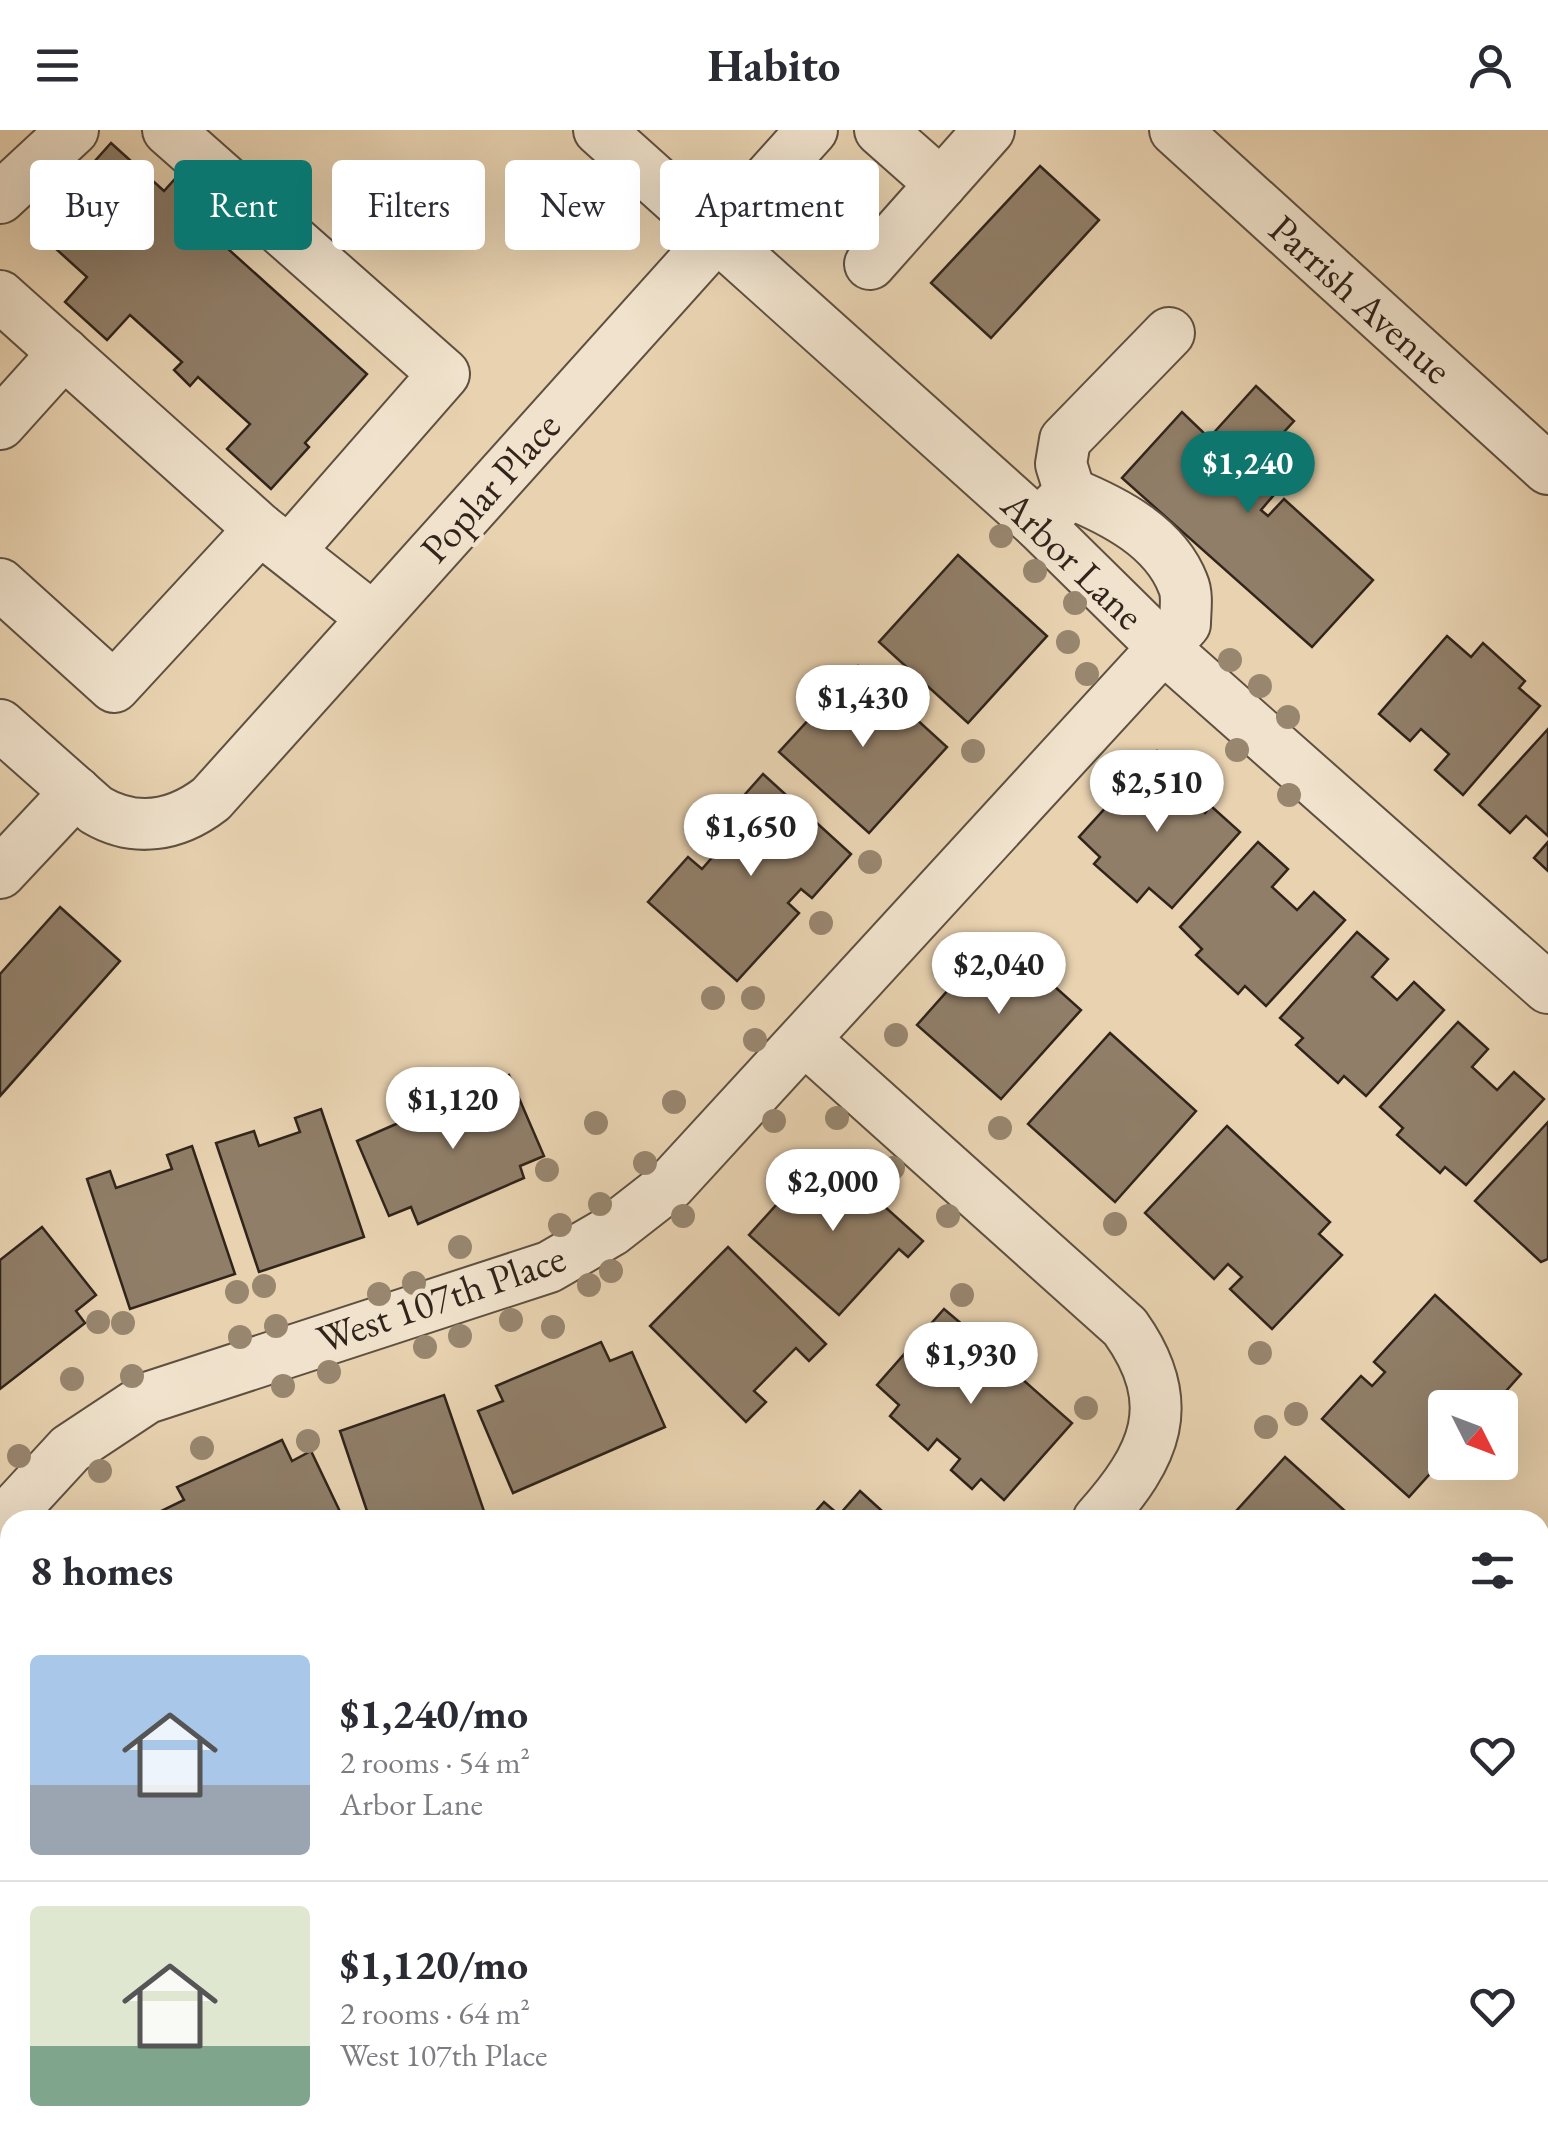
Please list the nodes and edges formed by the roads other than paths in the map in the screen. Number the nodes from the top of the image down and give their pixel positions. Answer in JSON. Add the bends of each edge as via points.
{"nodes":[{"id":1,"x":73,"y":130,"type":"edge"},
{"id":2,"x":168,"y":130,"type":"edge"},
{"id":3,"x":599,"y":130,"type":"edge"},
{"id":4,"x":812,"y":130,"type":"edge"},
{"id":5,"x":880,"y":130,"type":"edge"},
{"id":6,"x":990,"y":130,"type":"edge"},
{"id":7,"x":1175,"y":130,"type":"edge"},
{"id":8,"x":785,"y":160,"type":"edge"},
{"id":9,"x":660,"y":184,"type":"edge"},
{"id":10,"x":941,"y":184,"type":"junction"},
{"id":11,"x":0,"y":198,"type":"edge"},
{"id":12,"x":703,"y":250,"type":"edge"},
{"id":13,"x":737,"y":250,"type":"edge"},
{"id":14,"x":870,"y":264,"type":"dead end"},
{"id":15,"x":0,"y":296,"type":"edge"},
{"id":16,"x":1168,"y":333,"type":"dead end"},
{"id":17,"x":64,"y":353,"type":"junction"},
{"id":18,"x":0,"y":424,"type":"edge"},
{"id":19,"x":1548,"y":468,"type":"edge"},
{"id":20,"x":1054,"y":508,"type":"junction"},
{"id":21,"x":275,"y":539,"type":"junction"},
{"id":22,"x":0,"y":584,"type":"edge"},
{"id":23,"x":373,"y":618,"type":"junction"},
{"id":24,"x":1165,"y":649,"type":"junction"},
{"id":25,"x":0,"y":725,"type":"edge"},
{"id":26,"x":76,"y":792,"type":"junction"},
{"id":27,"x":0,"y":873,"type":"edge"},
{"id":28,"x":1548,"y":988,"type":"edge"},
{"id":29,"x":805,"y":1040,"type":"junction"},
{"id":30,"x":14,"y":1510,"type":"edge"},
{"id":31,"x":1107,"y":1510,"type":"edge"}],
"edges":[{"from":1,"to":11,"type":"street"},
{"from":2,"to":21,"type":"street","via":[[444,374]]},
{"from":3,"to":9,"type":"street","name":"Arbor Lane"},
{"from":4,"to":8,"type":"street","name":"Poplar Place"},
{"from":5,"to":10,"type":"street"},
{"from":6,"to":10,"type":"street"},
{"from":7,"to":19,"type":"street","name":"Parrish Avenue"},
{"from":10,"to":14,"type":"street"},
{"from":12,"to":23,"type":"street","name":"Poplar Place"},
{"from":13,"to":20,"type":"street","name":"Arbor Lane"},
{"from":15,"to":17,"type":"street"},
{"from":16,"to":20,"type":"street","via":[[1066,440]]},
{"from":17,"to":18,"type":"street"},
{"from":17,"to":21,"type":"street"},
{"from":20,"to":24,"type":"street","name":"Arbor Lane"},
{"from":20,"to":24,"type":"street","name":"West 107th Place","via":[[1133,525],[1164,553],[1184,586],[1186,624]]},
{"from":21,"to":22,"type":"street","via":[[114,687]]},
{"from":21,"to":23,"type":"street"},
{"from":23,"to":26,"type":"street","name":"Poplar Place","via":[[211,799],[173,822],[114,821]]},
{"from":24,"to":28,"type":"street","name":"Arbor Lane"},
{"from":24,"to":29,"type":"street","name":"West 107th Place"},
{"from":25,"to":26,"type":"street"},
{"from":26,"to":27,"type":"street"},
{"from":29,"to":30,"type":"street","name":"West 107th Place","via":[[670,1185],[579,1251],[518,1279],[147,1398],[70,1449]]},
{"from":29,"to":31,"type":"street","via":[[1125,1326],[1149,1371],[1157,1409],[1146,1456]]}]}
